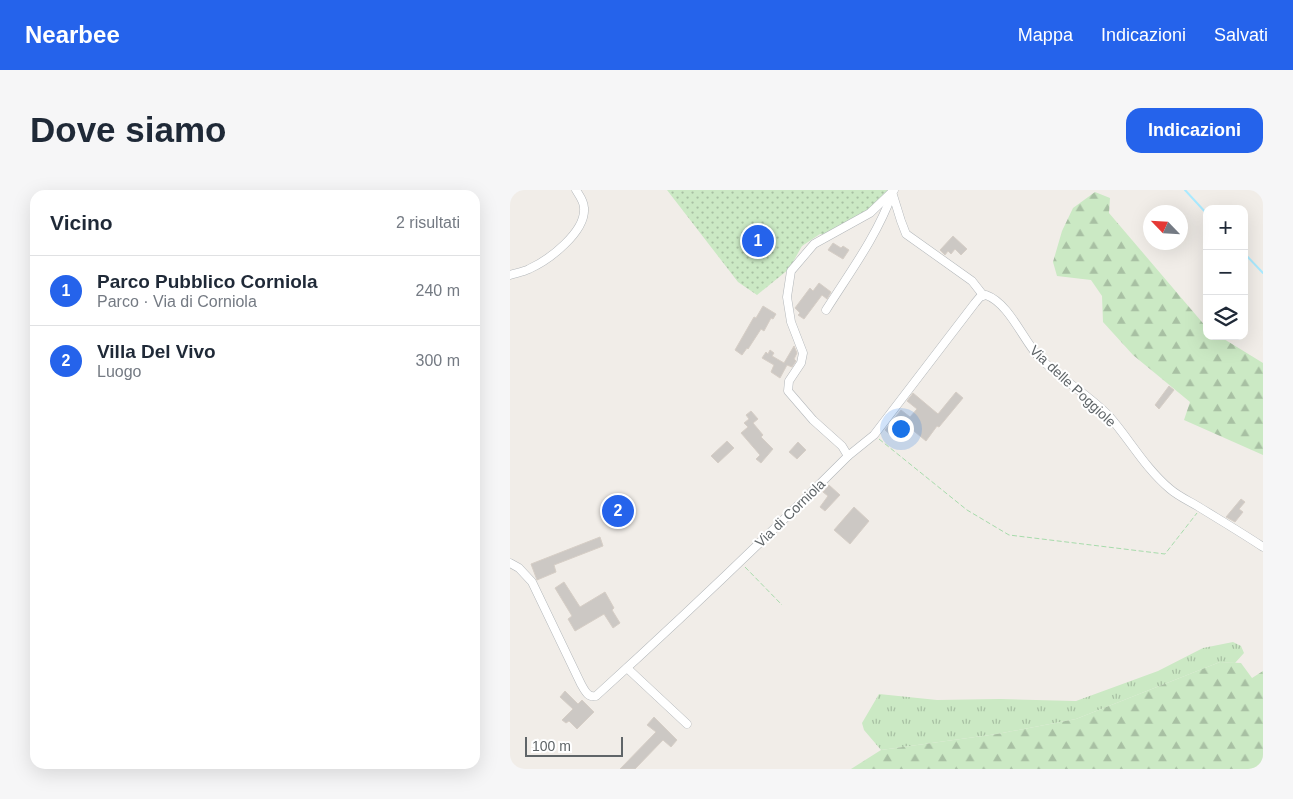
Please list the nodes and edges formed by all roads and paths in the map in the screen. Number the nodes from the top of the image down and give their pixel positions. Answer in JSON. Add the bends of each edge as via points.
{"nodes":[{"id":1,"x":576,"y":190,"type":"edge"},
{"id":2,"x":893,"y":191,"type":"edge"},
{"id":3,"x":510,"y":275,"type":"edge"},
{"id":4,"x":983,"y":295,"type":"junction"},
{"id":5,"x":826,"y":310,"type":"dead end"},
{"id":6,"x":874,"y":435,"type":"junction"},
{"id":7,"x":848,"y":456,"type":"junction"},
{"id":8,"x":1200,"y":508,"type":"junction"},
{"id":9,"x":1263,"y":547,"type":"edge"},
{"id":10,"x":739,"y":561,"type":"junction"},
{"id":11,"x":510,"y":563,"type":"edge"},
{"id":12,"x":782,"y":605,"type":"dead end"},
{"id":13,"x":627,"y":668,"type":"junction"},
{"id":14,"x":687,"y":724,"type":"dead end"}],
"edges":[{"from":1,"to":3,"type":"street","via":[[584,208],[578,230],[550,256],[529,269]]},
{"from":2,"to":4,"type":"street","name":"Via delle Poggiole","via":[[906,234],[972,281]]},
{"from":2,"to":5,"type":"street","via":[[885,214]]},
{"from":2,"to":7,"type":"street","via":[[870,213],[814,244],[791,271],[788,284],[791,322],[803,353],[801,363],[789,381],[788,391]]},
{"from":4,"to":6,"type":"street"},
{"from":4,"to":8,"type":"street","name":"Via delle Poggiole","via":[[992,297],[1002,306],[1040,358],[1109,417],[1170,489]]},
{"from":6,"to":7,"type":"street"},
{"from":6,"to":8,"type":"path","via":[[967,510],[1009,535],[1165,554]]},
{"from":7,"to":10,"type":"street","name":"Via di Corniola"},
{"from":8,"to":9,"type":"street","name":"Via delle Poggiole"},
{"from":10,"to":12,"type":"path"},
{"from":10,"to":13,"type":"street","name":"Via di Corniola"},
{"from":11,"to":13,"type":"street","name":"Via di Corniola","via":[[535,586],[587,694],[596,696]]},
{"from":13,"to":14,"type":"street"}]}
